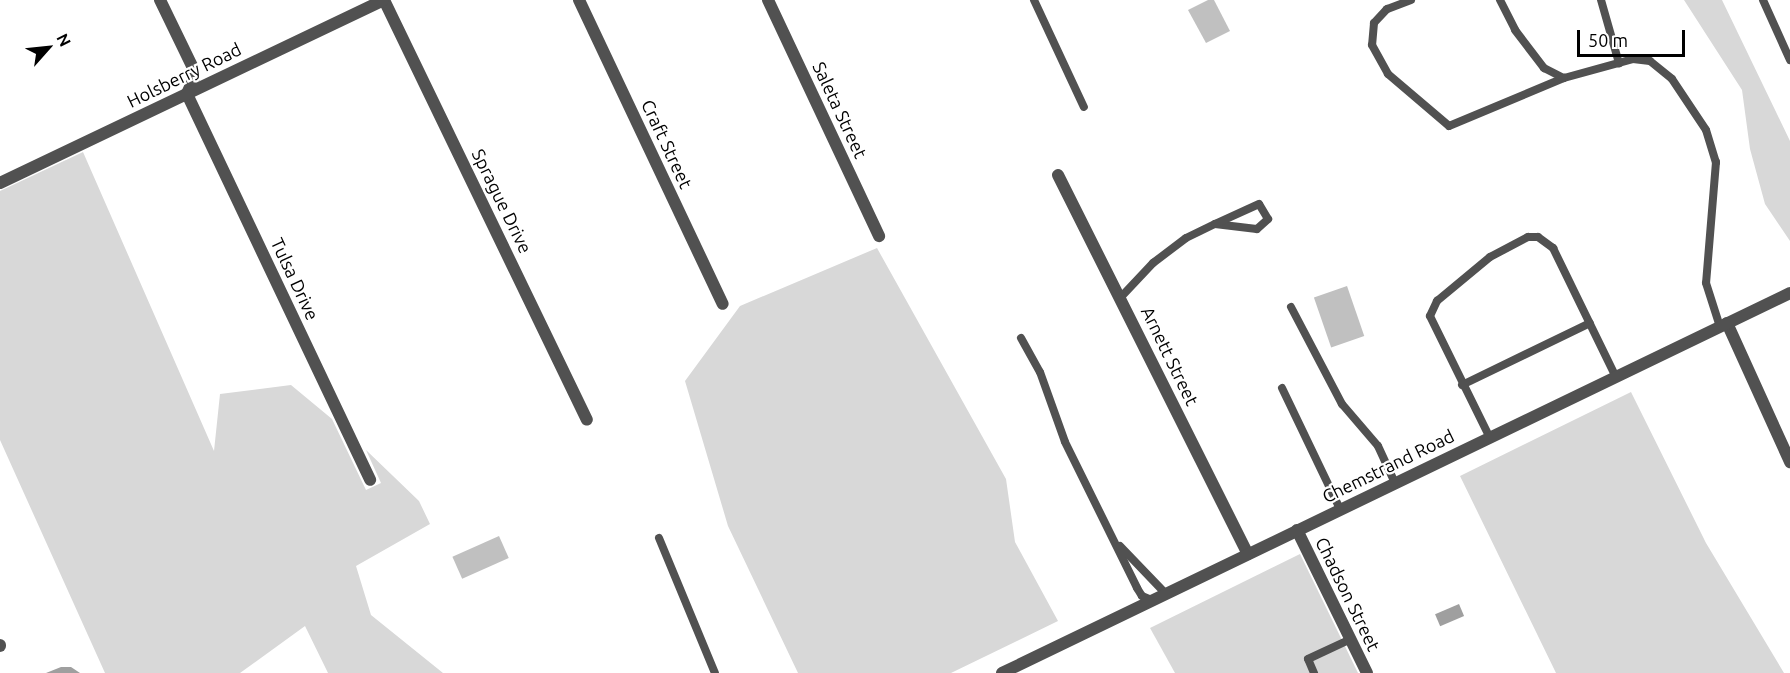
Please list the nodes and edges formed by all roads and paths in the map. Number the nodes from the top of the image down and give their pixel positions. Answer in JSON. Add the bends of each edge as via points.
{"nodes":[{"id":1,"x":160,"y":0,"type":"edge"},
{"id":2,"x":384,"y":0,"type":"edge"},
{"id":3,"x":579,"y":0,"type":"edge"},
{"id":4,"x":768,"y":0,"type":"edge"},
{"id":5,"x":1034,"y":0,"type":"edge"},
{"id":6,"x":1411,"y":0,"type":"edge"},
{"id":7,"x":1500,"y":0,"type":"edge"},
{"id":8,"x":1601,"y":0,"type":"edge"},
{"id":9,"x":1763,"y":0,"type":"edge"},
{"id":10,"x":1790,"y":60,"type":"edge"},
{"id":11,"x":1619,"y":63,"type":"junction"},
{"id":12,"x":1564,"y":78,"type":"junction"},
{"id":13,"x":187,"y":94,"type":"junction"},
{"id":14,"x":1084,"y":107,"type":"dead end"},
{"id":15,"x":1058,"y":176,"type":"dead end"},
{"id":16,"x":0,"y":183,"type":"edge"},
{"id":17,"x":1215,"y":224,"type":"junction"},
{"id":18,"x":879,"y":236,"type":"dead end"},
{"id":19,"x":1790,"y":293,"type":"edge"},
{"id":20,"x":1121,"y":297,"type":"junction"},
{"id":21,"x":723,"y":304,"type":"dead end"},
{"id":22,"x":1291,"y":307,"type":"dead end"},
{"id":23,"x":1590,"y":323,"type":"junction"},
{"id":24,"x":1724,"y":325,"type":"junction"},
{"id":25,"x":1021,"y":338,"type":"dead end"},
{"id":26,"x":1616,"y":377,"type":"junction"},
{"id":27,"x":1462,"y":385,"type":"junction"},
{"id":28,"x":1282,"y":388,"type":"dead end"},
{"id":29,"x":587,"y":419,"type":"dead end"},
{"id":30,"x":1490,"y":438,"type":"junction"},
{"id":31,"x":1790,"y":462,"type":"edge"},
{"id":32,"x":370,"y":480,"type":"dead end"},
{"id":33,"x":1395,"y":483,"type":"junction"},
{"id":34,"x":1340,"y":509,"type":"junction"},
{"id":35,"x":1297,"y":530,"type":"junction"},
{"id":36,"x":659,"y":538,"type":"dead end"},
{"id":37,"x":1115,"y":541,"type":"junction"},
{"id":38,"x":1248,"y":554,"type":"junction"},
{"id":39,"x":1166,"y":594,"type":"junction"},
{"id":40,"x":1152,"y":600,"type":"junction"},
{"id":41,"x":1351,"y":639,"type":"junction"},
{"id":42,"x":715,"y":673,"type":"edge"},
{"id":43,"x":1002,"y":673,"type":"edge"},
{"id":44,"x":1314,"y":673,"type":"edge"},
{"id":45,"x":1367,"y":673,"type":"edge"}],
"edges":[{"from":1,"to":13,"type":"street","via":[[193,68],[194,78]]},
{"from":2,"to":13,"type":"street","name":"Holsberry Road"},
{"from":2,"to":29,"type":"street","name":"Sprague Drive"},
{"from":3,"to":21,"type":"street","name":"Craft Street"},
{"from":4,"to":18,"type":"street","name":"Saleta Street"},
{"from":5,"to":14,"type":"lane"},
{"from":6,"to":12,"type":"lane","via":[[1388,9],[1374,22],[1372,45],[1388,74],[1449,126]]},
{"from":7,"to":12,"type":"lane","via":[[1515,30],[1544,68]]},
{"from":8,"to":11,"type":"lane"},
{"from":9,"to":10,"type":"lane"},
{"from":11,"to":12,"type":"lane"},
{"from":11,"to":24,"type":"lane","via":[[1633,59],[1650,61],[1672,79],[1706,130],[1716,162],[1706,283]]},
{"from":13,"to":16,"type":"street","name":"Holsberry Road"},
{"from":13,"to":32,"type":"street","name":"Tulsa Drive"},
{"from":15,"to":20,"type":"street","name":"Arnett Street"},
{"from":17,"to":17,"type":"lane","via":[[1257,229],[1268,219],[1259,204]]},
{"from":17,"to":20,"type":"lane","via":[[1174,245]]},
{"from":19,"to":24,"type":"street","name":"Chemstrand Road"},
{"from":20,"to":38,"type":"street","name":"Arnett Street"},
{"from":22,"to":33,"type":"lane","via":[[1342,404],[1378,446]]},
{"from":23,"to":26,"type":"lane"},
{"from":23,"to":27,"type":"lane"},
{"from":23,"to":27,"type":"lane","via":[[1553,248],[1538,237],[1528,237],[1490,257],[1432,309],[1431,325]]},
{"from":24,"to":26,"type":"street","name":"Chemstrand Road"},
{"from":24,"to":31,"type":"street"},
{"from":25,"to":37,"type":"lane","via":[[1040,372],[1065,442]]},
{"from":26,"to":30,"type":"street","name":"Chemstrand Road"},
{"from":27,"to":30,"type":"lane"},
{"from":28,"to":34,"type":"lane"},
{"from":30,"to":33,"type":"street","name":"Chemstrand Road"},
{"from":33,"to":34,"type":"street","name":"Chemstrand Road"},
{"from":34,"to":35,"type":"street","name":"Chemstrand Road"},
{"from":35,"to":38,"type":"street","name":"Chemstrand Road"},
{"from":35,"to":41,"type":"street","name":"Chadson Street"},
{"from":36,"to":42,"type":"lane"},
{"from":37,"to":39,"type":"lane"},
{"from":37,"to":40,"type":"lane","via":[[1142,596]]},
{"from":38,"to":39,"type":"street","name":"Chemstrand Road"},
{"from":39,"to":40,"type":"street","name":"Chemstrand Road"},
{"from":40,"to":43,"type":"street","name":"Chemstrand Road"},
{"from":41,"to":44,"type":"lane","via":[[1308,659]]},
{"from":41,"to":45,"type":"street","name":"Chadson Street"}]}
